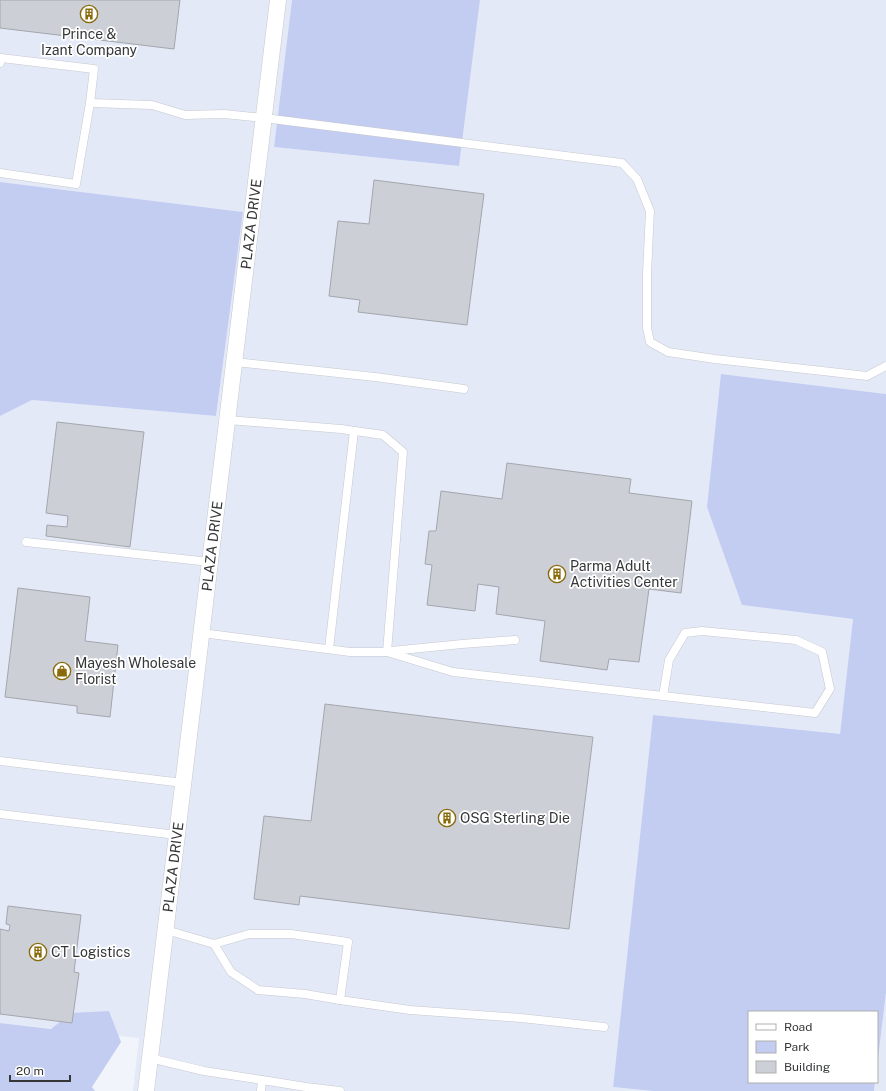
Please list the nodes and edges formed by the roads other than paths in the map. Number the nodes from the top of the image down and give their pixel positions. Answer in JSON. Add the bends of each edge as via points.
{"nodes":[{"id":1,"x":278,"y":0,"type":"edge"},
{"id":2,"x":0,"y":63,"type":"edge"},
{"id":3,"x":90,"y":103,"type":"junction"},
{"id":4,"x":264,"y":118,"type":"junction"},
{"id":5,"x":0,"y":174,"type":"edge"},
{"id":6,"x":235,"y":362,"type":"junction"},
{"id":7,"x":886,"y":366,"type":"edge"},
{"id":8,"x":464,"y":389,"type":"dead end"},
{"id":9,"x":228,"y":420,"type":"junction"},
{"id":10,"x":354,"y":431,"type":"junction"},
{"id":11,"x":26,"y":542,"type":"dead end"},
{"id":12,"x":210,"y":562,"type":"junction"},
{"id":13,"x":202,"y":633,"type":"junction"},
{"id":14,"x":515,"y":640,"type":"dead end"},
{"id":15,"x":329,"y":649,"type":"junction"},
{"id":16,"x":386,"y":652,"type":"junction"},
{"id":17,"x":663,"y":696,"type":"junction"},
{"id":18,"x":0,"y":761,"type":"edge"},
{"id":19,"x":184,"y":783,"type":"junction"},
{"id":20,"x":0,"y":814,"type":"edge"},
{"id":21,"x":177,"y":835,"type":"junction"},
{"id":22,"x":166,"y":930,"type":"junction"},
{"id":23,"x":214,"y":944,"type":"junction"},
{"id":24,"x":340,"y":1000,"type":"junction"},
{"id":25,"x":604,"y":1027,"type":"dead end"},
{"id":26,"x":150,"y":1058,"type":"junction"},
{"id":27,"x":262,"y":1080,"type":"junction"},
{"id":28,"x":146,"y":1091,"type":"edge"},
{"id":29,"x":261,"y":1091,"type":"edge"},
{"id":30,"x":340,"y":1091,"type":"edge"}],
"edges":[{"from":1,"to":4,"type":"street","name":"PLAZA DRIVE"},
{"from":2,"to":3,"type":"lane","via":[[1,58],[94,69]]},
{"from":3,"to":4,"type":"lane","via":[[152,105],[184,115],[224,114]]},
{"from":3,"to":5,"type":"lane","via":[[76,184]]},
{"from":4,"to":6,"type":"street","name":"PLAZA DRIVE"},
{"from":4,"to":7,"type":"lane","via":[[622,164],[637,179],[650,211],[647,273],[647,328],[650,342],[668,352],[866,376]]},
{"from":6,"to":8,"type":"lane"},
{"from":6,"to":9,"type":"street","name":"PLAZA DRIVE"},
{"from":9,"to":10,"type":"lane"},
{"from":9,"to":12,"type":"street","name":"PLAZA DRIVE"},
{"from":10,"to":15,"type":"lane"},
{"from":10,"to":16,"type":"lane","via":[[383,435],[404,452]]},
{"from":11,"to":12,"type":"lane"},
{"from":12,"to":13,"type":"street","name":"PLAZA DRIVE"},
{"from":13,"to":15,"type":"lane"},
{"from":13,"to":19,"type":"street","name":"PLAZA DRIVE"},
{"from":14,"to":16,"type":"lane"},
{"from":15,"to":16,"type":"lane"},
{"from":16,"to":17,"type":"lane","via":[[453,672]]},
{"from":17,"to":17,"type":"lane","via":[[815,713],[830,689],[822,652],[796,640],[702,631],[685,633],[681,639],[669,660]]},
{"from":18,"to":19,"type":"lane"},
{"from":19,"to":21,"type":"street","name":"PLAZA DRIVE"},
{"from":20,"to":21,"type":"lane"},
{"from":21,"to":22,"type":"street","name":"PLAZA DRIVE"},
{"from":22,"to":23,"type":"lane"},
{"from":22,"to":26,"type":"street","name":"PLAZA DRIVE"},
{"from":23,"to":24,"type":"lane","via":[[231,972],[258,990]]},
{"from":23,"to":24,"type":"lane","via":[[249,934],[291,934],[348,942]]},
{"from":24,"to":25,"type":"lane","via":[[410,1010]]},
{"from":26,"to":27,"type":"lane","via":[[204,1071]]},
{"from":26,"to":28,"type":"street","name":"PLAZA DRIVE"},
{"from":27,"to":29,"type":"lane"},
{"from":27,"to":30,"type":"lane"}]}
